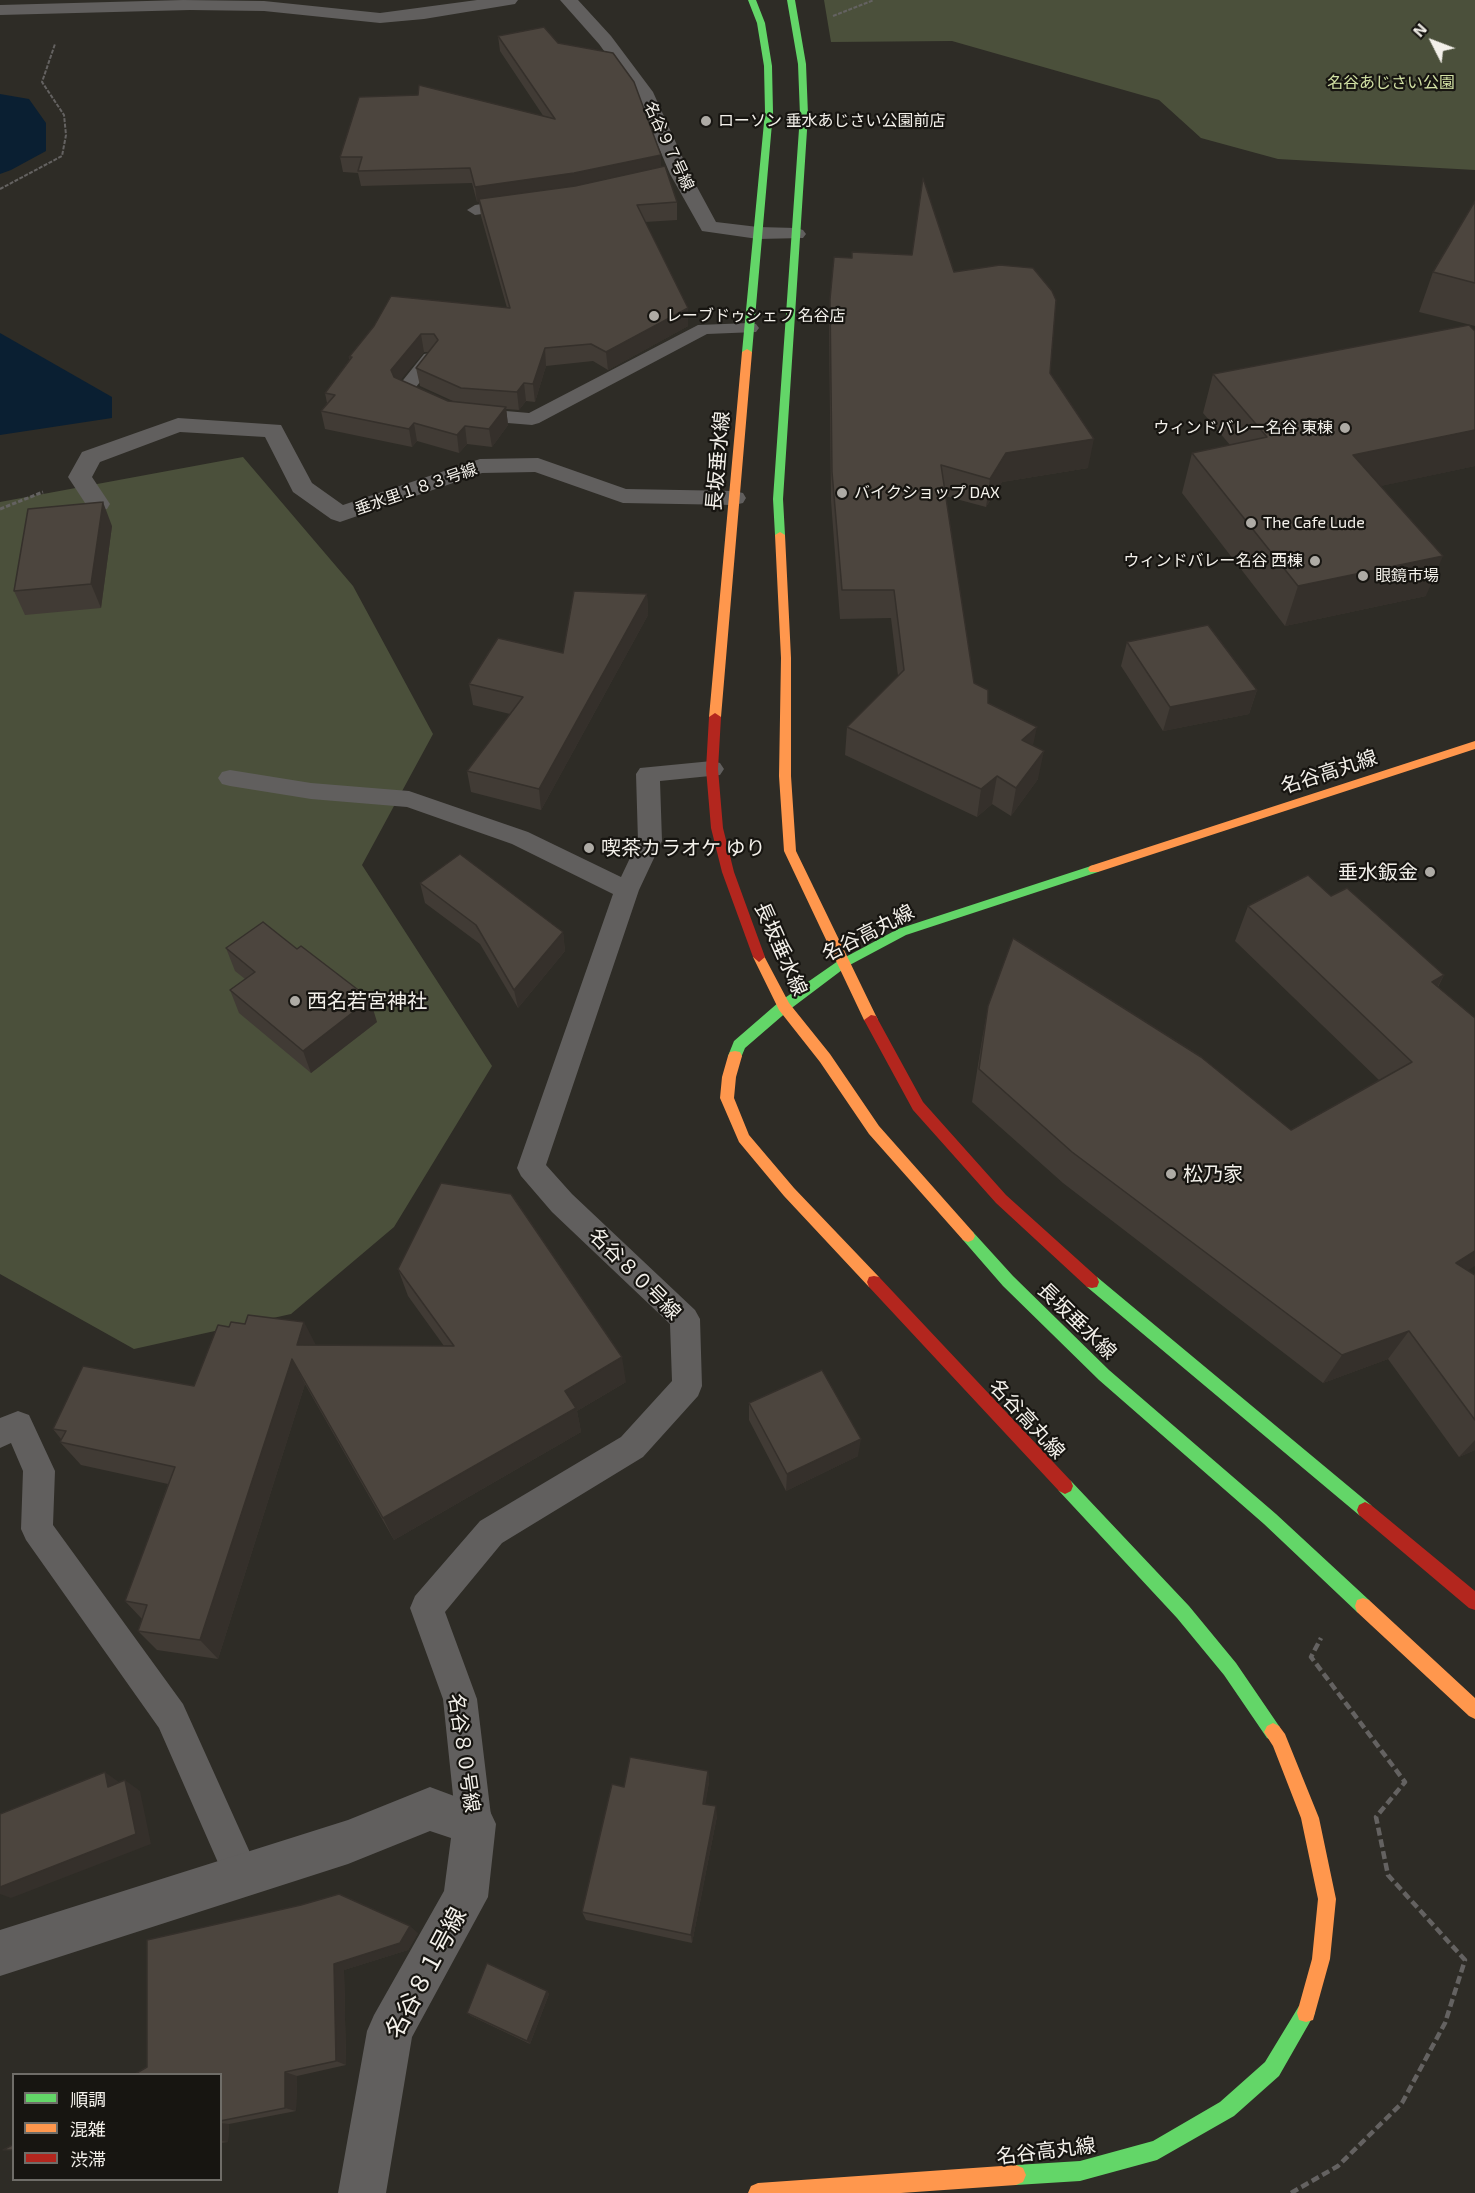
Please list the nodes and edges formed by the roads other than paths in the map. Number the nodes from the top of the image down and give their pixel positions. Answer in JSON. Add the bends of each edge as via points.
{"nodes":[{"id":1,"x":509,"y":0,"type":"edge"},
{"id":2,"x":569,"y":0,"type":"edge"},
{"id":3,"x":752,"y":0,"type":"edge"},
{"id":4,"x":791,"y":0,"type":"edge"},
{"id":5,"x":79,"y":4,"type":"edge"},
{"id":6,"x":0,"y":10,"type":"edge"},
{"id":7,"x":532,"y":202,"type":"edge"},
{"id":8,"x":475,"y":210,"type":"dead end"},
{"id":9,"x":758,"y":233,"type":"junction"},
{"id":10,"x":796,"y":234,"type":"junction"},
{"id":11,"x":750,"y":328,"type":"junction"},
{"id":12,"x":430,"y":358,"type":"edge"},
{"id":13,"x":734,"y":498,"type":"junction"},
{"id":14,"x":98,"y":504,"type":"edge"},
{"id":15,"x":1475,"y":745,"type":"edge"},
{"id":16,"x":712,"y":769,"type":"junction"},
{"id":17,"x":230,"y":778,"type":"dead end"},
{"id":18,"x":627,"y":890,"type":"junction"},
{"id":19,"x":842,"y":964,"type":"junction"},
{"id":20,"x":784,"y":1006,"type":"junction"},
{"id":21,"x":0,"y":1433,"type":"edge"},
{"id":22,"x":1475,"y":1602,"type":"edge"},
{"id":23,"x":1475,"y":1710,"type":"edge"},
{"id":24,"x":474,"y":1824,"type":"junction"},
{"id":25,"x":243,"y":1877,"type":"junction"},
{"id":26,"x":0,"y":1953,"type":"edge"},
{"id":27,"x":362,"y":2193,"type":"edge"},
{"id":28,"x":758,"y":2193,"type":"edge"}],
"edges":[{"from":1,"to":5,"type":"street","via":[[380,18],[264,6]]},
{"from":2,"to":9,"type":"street","name":"名谷９７号線","via":[[605,40],[646,96],[674,175],[709,227]]},
{"from":3,"to":9,"type":"main road","name":"長坂垂水線","via":[[761,23],[768,66],[769,112]]},
{"from":4,"to":10,"type":"main road","name":"長坂垂水線","via":[[802,64],[804,115]]},
{"from":5,"to":6,"type":"street"},
{"from":7,"to":8,"type":"lane"},
{"from":9,"to":10,"type":"street","name":"名谷９７号線"},
{"from":9,"to":11,"type":"main road","name":"長坂垂水線"},
{"from":10,"to":19,"type":"main road","name":"長坂垂水線","via":[[778,499],[786,658],[785,776],[790,851]]},
{"from":11,"to":12,"type":"lane","via":[[704,329],[532,419],[459,413],[405,389]]},
{"from":11,"to":13,"type":"main road","name":"長坂垂水線"},
{"from":13,"to":14,"type":"street","name":"垂水里１８３号線","via":[[623,496],[538,465],[480,466],[340,514],[302,487],[273,430],[178,425],[90,457],[80,477]]},
{"from":13,"to":16,"type":"main road","name":"長坂垂水線"},
{"from":15,"to":19,"type":"main road","name":"名谷高丸線","via":[[971,908],[902,932]]},
{"from":16,"to":18,"type":"lane","name":"名谷８０号線","via":[[648,774],[650,841]]},
{"from":16,"to":20,"type":"main road","name":"長坂垂水線","via":[[717,828],[729,872],[758,954]]},
{"from":17,"to":18,"type":"lane","via":[[409,799],[520,838]]},
{"from":18,"to":24,"type":"lane","name":"名谷８０号線","via":[[531,1168],[561,1203],[685,1319],[687,1386],[632,1447],[491,1532],[427,1608],[460,1699]]},
{"from":19,"to":20,"type":"main road","name":"名谷高丸線"},
{"from":19,"to":22,"type":"main road","name":"長坂垂水線","via":[[918,1106],[1001,1199],[1108,1296]]},
{"from":20,"to":23,"type":"main road","name":"長坂垂水線","via":[[874,1130],[1008,1281],[1065,1338],[1270,1519]]},
{"from":20,"to":28,"type":"main road","name":"名谷高丸線","via":[[739,1045],[729,1077],[727,1098],[744,1138],[789,1192],[1183,1612],[1230,1669],[1279,1740],[1310,1818],[1327,1899],[1321,1959],[1305,2015],[1272,2069],[1227,2109],[1157,2150],[1080,2171]]},
{"from":21,"to":25,"type":"lane","via":[[18,1425],[39,1471],[37,1529],[171,1716]]},
{"from":24,"to":25,"type":"street","via":[[429,1809],[348,1842]]},
{"from":24,"to":27,"type":"street","name":"名谷８１号線","via":[[466,1897],[390,2031]]},
{"from":25,"to":26,"type":"street"}]}
